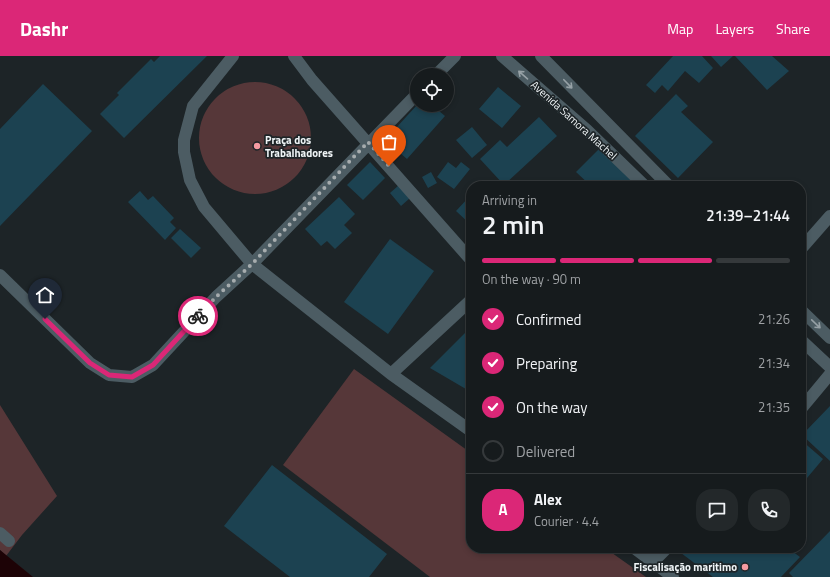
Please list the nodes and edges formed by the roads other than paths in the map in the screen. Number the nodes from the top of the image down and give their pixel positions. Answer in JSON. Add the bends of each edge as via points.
{"nodes":[{"id":1,"x":233,"y":56,"type":"edge"},
{"id":2,"x":294,"y":56,"type":"edge"},
{"id":3,"x":455,"y":56,"type":"edge"},
{"id":4,"x":502,"y":56,"type":"edge"},
{"id":5,"x":540,"y":56,"type":"edge"},
{"id":6,"x":443,"y":68,"type":"edge"},
{"id":7,"x":410,"y":101,"type":"edge"},
{"id":8,"x":368,"y":142,"type":"junction"},
{"id":9,"x":640,"y":181,"type":"edge"},
{"id":10,"x":663,"y":181,"type":"edge"},
{"id":11,"x":830,"y":216,"type":"edge"},
{"id":12,"x":806,"y":243,"type":"edge"},
{"id":13,"x":466,"y":254,"type":"edge"},
{"id":14,"x":252,"y":264,"type":"junction"},
{"id":15,"x":0,"y":275,"type":"edge"},
{"id":16,"x":466,"y":305,"type":"edge"},
{"id":17,"x":806,"y":315,"type":"edge"},
{"id":18,"x":830,"y":338,"type":"edge"},
{"id":19,"x":806,"y":345,"type":"edge"},
{"id":20,"x":830,"y":367,"type":"edge"},
{"id":21,"x":391,"y":374,"type":"junction"},
{"id":22,"x":830,"y":374,"type":"edge"},
{"id":23,"x":806,"y":403,"type":"edge"},
{"id":24,"x":466,"y":427,"type":"edge"},
{"id":25,"x":0,"y":533,"type":"edge"},
{"id":26,"x":9,"y":541,"type":"dead end"},
{"id":27,"x":641,"y":553,"type":"edge"},
{"id":28,"x":662,"y":553,"type":"edge"},
{"id":29,"x":653,"y":562,"type":"junction"},
{"id":30,"x":673,"y":577,"type":"edge"}],
"edges":[{"from":1,"to":14,"type":"street","via":[[193,106],[184,140],[184,152],[190,180],[204,208]]},
{"from":2,"to":8,"type":"street","via":[[312,80]]},
{"from":3,"to":6,"type":"street"},
{"from":9,"to":4,"type":"street","name":"Avenida Samora Machel","one_way":true,"via":[[587,130]]},
{"from":5,"to":10,"type":"street","name":"Avenida Samora Machel","one_way":true},
{"from":7,"to":8,"type":"street"},
{"from":8,"to":13,"type":"street"},
{"from":8,"to":14,"type":"street"},
{"from":11,"to":12,"type":"street"},
{"from":14,"to":15,"type":"street","via":[[216,297],[153,365],[132,377],[109,375],[90,363]]},
{"from":14,"to":21,"type":"street"},
{"from":16,"to":21,"type":"street"},
{"from":17,"to":18,"type":"street","one_way":true},
{"from":19,"to":20,"type":"street"},
{"from":21,"to":24,"type":"street"},
{"from":22,"to":23,"type":"street"},
{"from":25,"to":26,"type":"street"},
{"from":27,"to":29,"type":"street"},
{"from":28,"to":29,"type":"street"},
{"from":29,"to":30,"type":"street"}]}
